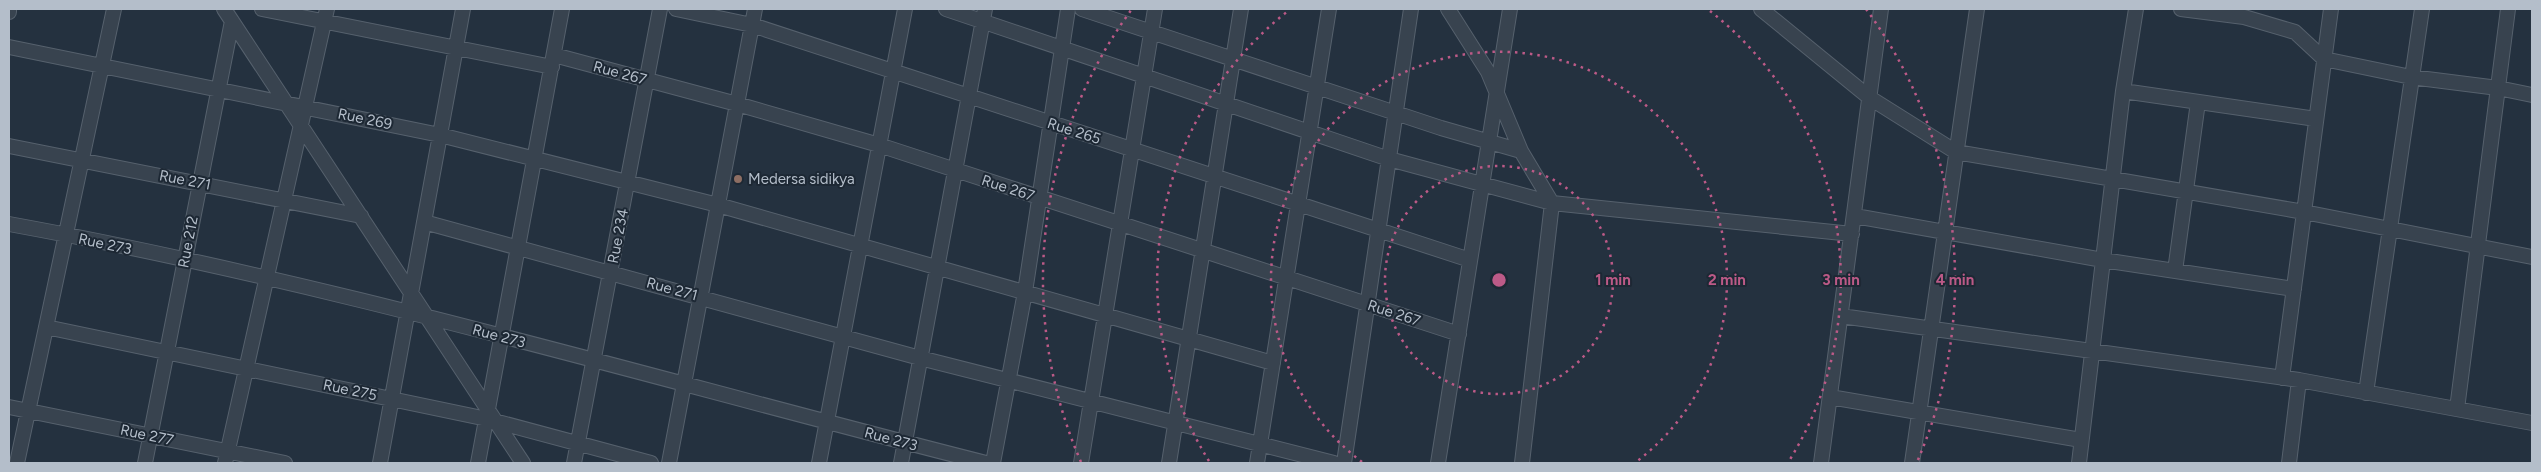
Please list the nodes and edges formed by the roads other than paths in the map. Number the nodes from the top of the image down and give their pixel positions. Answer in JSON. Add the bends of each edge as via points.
{"nodes":[{"id":1,"x":114,"y":9,"type":"edge"},
{"id":2,"x":224,"y":9,"type":"edge"},
{"id":3,"x":262,"y":9,"type":"edge"},
{"id":4,"x":463,"y":9,"type":"edge"},
{"id":5,"x":562,"y":9,"type":"edge"},
{"id":6,"x":660,"y":9,"type":"edge"},
{"id":7,"x":676,"y":9,"type":"edge"},
{"id":8,"x":755,"y":9,"type":"edge"},
{"id":9,"x":905,"y":9,"type":"edge"},
{"id":10,"x":946,"y":9,"type":"edge"},
{"id":11,"x":1068,"y":9,"type":"edge"},
{"id":12,"x":1082,"y":9,"type":"edge"},
{"id":13,"x":1155,"y":9,"type":"edge"},
{"id":14,"x":1241,"y":9,"type":"edge"},
{"id":15,"x":1329,"y":9,"type":"edge"},
{"id":16,"x":1411,"y":9,"type":"edge"},
{"id":17,"x":1448,"y":9,"type":"edge"},
{"id":18,"x":1510,"y":9,"type":"edge"},
{"id":19,"x":1761,"y":9,"type":"edge"},
{"id":20,"x":1881,"y":9,"type":"edge"},
{"id":21,"x":1977,"y":9,"type":"edge"},
{"id":22,"x":2136,"y":9,"type":"edge"},
{"id":23,"x":2181,"y":9,"type":"edge"},
{"id":24,"x":2331,"y":9,"type":"edge"},
{"id":25,"x":2422,"y":9,"type":"edge"},
{"id":26,"x":2508,"y":9,"type":"edge"},
{"id":27,"x":2244,"y":13,"type":"edge"},
{"id":28,"x":326,"y":15,"type":"edge"},
{"id":29,"x":984,"y":15,"type":"edge"},
{"id":30,"x":232,"y":21,"type":"junction"},
{"id":31,"x":752,"y":26,"type":"junction"},
{"id":32,"x":1151,"y":32,"type":"junction"},
{"id":33,"x":9,"y":47,"type":"edge"},
{"id":34,"x":456,"y":47,"type":"junction"},
{"id":35,"x":1063,"y":48,"type":"junction"},
{"id":36,"x":1233,"y":59,"type":"junction"},
{"id":37,"x":2324,"y":59,"type":"junction"},
{"id":38,"x":553,"y":61,"type":"junction"},
{"id":39,"x":102,"y":66,"type":"junction"},
{"id":40,"x":893,"y":72,"type":"junction"},
{"id":41,"x":1144,"y":76,"type":"junction"},
{"id":42,"x":2410,"y":77,"type":"junction"},
{"id":43,"x":647,"y":80,"type":"junction"},
{"id":44,"x":1316,"y":86,"type":"junction"},
{"id":45,"x":2498,"y":88,"type":"junction"},
{"id":46,"x":219,"y":90,"type":"junction"},
{"id":47,"x":2123,"y":90,"type":"junction"},
{"id":48,"x":1497,"y":94,"type":"junction"},
{"id":49,"x":2532,"y":95,"type":"edge"},
{"id":50,"x":969,"y":97,"type":"junction"},
{"id":51,"x":1870,"y":98,"type":"junction"},
{"id":52,"x":2198,"y":102,"type":"junction"},
{"id":53,"x":1226,"y":103,"type":"junction"},
{"id":54,"x":287,"y":104,"type":"junction"},
{"id":55,"x":737,"y":104,"type":"junction"},
{"id":56,"x":305,"y":107,"type":"junction"},
{"id":57,"x":1396,"y":112,"type":"junction"},
{"id":58,"x":2316,"y":119,"type":"junction"},
{"id":59,"x":1051,"y":124,"type":"junction"},
{"id":60,"x":302,"y":126,"type":"junction"},
{"id":61,"x":1309,"y":132,"type":"junction"},
{"id":62,"x":440,"y":135,"type":"junction"},
{"id":63,"x":1489,"y":142,"type":"junction"},
{"id":64,"x":879,"y":145,"type":"junction"},
{"id":65,"x":9,"y":146,"type":"edge"},
{"id":66,"x":1132,"y":150,"type":"junction"},
{"id":67,"x":1521,"y":152,"type":"junction"},
{"id":68,"x":1956,"y":152,"type":"junction"},
{"id":69,"x":1389,"y":158,"type":"junction"},
{"id":70,"x":535,"y":159,"type":"junction"},
{"id":71,"x":82,"y":160,"type":"junction"},
{"id":72,"x":956,"y":170,"type":"junction"},
{"id":73,"x":1215,"y":177,"type":"junction"},
{"id":74,"x":2112,"y":179,"type":"junction"},
{"id":75,"x":629,"y":182,"type":"junction"},
{"id":76,"x":200,"y":183,"type":"junction"},
{"id":77,"x":1482,"y":184,"type":"junction"},
{"id":78,"x":2186,"y":192,"type":"junction"},
{"id":79,"x":1040,"y":198,"type":"junction"},
{"id":80,"x":284,"y":200,"type":"junction"},
{"id":81,"x":1552,"y":203,"type":"junction"},
{"id":82,"x":1298,"y":204,"type":"junction"},
{"id":83,"x":718,"y":205,"type":"junction"},
{"id":84,"x":2304,"y":212,"type":"junction"},
{"id":85,"x":361,"y":216,"type":"junction"},
{"id":86,"x":1854,"y":216,"type":"junction"},
{"id":87,"x":424,"y":222,"type":"junction"},
{"id":88,"x":9,"y":224,"type":"edge"},
{"id":89,"x":1120,"y":224,"type":"junction"},
{"id":90,"x":2389,"y":229,"type":"junction"},
{"id":91,"x":1379,"y":231,"type":"junction"},
{"id":92,"x":1944,"y":232,"type":"junction"},
{"id":93,"x":1852,"y":234,"type":"junction"},
{"id":94,"x":66,"y":236,"type":"junction"},
{"id":95,"x":860,"y":246,"type":"junction"},
{"id":96,"x":519,"y":247,"type":"junction"},
{"id":97,"x":2479,"y":247,"type":"junction"},
{"id":98,"x":1202,"y":251,"type":"junction"},
{"id":99,"x":2532,"y":257,"type":"edge"},
{"id":100,"x":185,"y":260,"type":"junction"},
{"id":101,"x":1470,"y":260,"type":"junction"},
{"id":102,"x":2103,"y":260,"type":"junction"},
{"id":103,"x":937,"y":268,"type":"junction"},
{"id":104,"x":2175,"y":271,"type":"junction"},
{"id":105,"x":611,"y":272,"type":"junction"},
{"id":106,"x":266,"y":278,"type":"junction"},
{"id":107,"x":1286,"y":278,"type":"junction"},
{"id":108,"x":2294,"y":290,"type":"junction"},
{"id":109,"x":411,"y":292,"type":"junction"},
{"id":110,"x":1025,"y":292,"type":"junction"},
{"id":111,"x":701,"y":296,"type":"junction"},
{"id":112,"x":1368,"y":305,"type":"junction"},
{"id":113,"x":408,"y":312,"type":"junction"},
{"id":114,"x":1105,"y":315,"type":"junction"},
{"id":115,"x":1841,"y":316,"type":"junction"},
{"id":116,"x":428,"y":317,"type":"junction"},
{"id":117,"x":46,"y":327,"type":"junction"},
{"id":118,"x":1930,"y":328,"type":"junction"},
{"id":119,"x":1459,"y":334,"type":"junction"},
{"id":120,"x":843,"y":336,"type":"junction"},
{"id":121,"x":502,"y":337,"type":"junction"},
{"id":122,"x":1189,"y":339,"type":"junction"},
{"id":123,"x":2092,"y":349,"type":"junction"},
{"id":124,"x":167,"y":352,"type":"junction"},
{"id":125,"x":920,"y":358,"type":"junction"},
{"id":126,"x":594,"y":361,"type":"junction"},
{"id":127,"x":1273,"y":363,"type":"junction"},
{"id":128,"x":246,"y":369,"type":"junction"},
{"id":129,"x":2282,"y":378,"type":"junction"},
{"id":130,"x":1008,"y":380,"type":"junction"},
{"id":131,"x":2299,"y":380,"type":"junction"},
{"id":132,"x":684,"y":385,"type":"junction"},
{"id":133,"x":2366,"y":393,"type":"junction"},
{"id":134,"x":1830,"y":397,"type":"junction"},
{"id":135,"x":392,"y":399,"type":"junction"},
{"id":136,"x":1090,"y":401,"type":"junction"},
{"id":137,"x":9,"y":407,"type":"edge"},
{"id":138,"x":2457,"y":409,"type":"junction"},
{"id":139,"x":28,"y":411,"type":"junction"},
{"id":140,"x":1919,"y":412,"type":"junction"},
{"id":141,"x":490,"y":417,"type":"junction"},
{"id":142,"x":827,"y":422,"type":"junction"},
{"id":143,"x":1176,"y":423,"type":"junction"},
{"id":144,"x":2532,"y":423,"type":"edge"},
{"id":145,"x":150,"y":436,"type":"junction"},
{"id":146,"x":2081,"y":440,"type":"junction"},
{"id":147,"x":904,"y":442,"type":"junction"},
{"id":148,"x":578,"y":444,"type":"junction"},
{"id":149,"x":1260,"y":444,"type":"junction"},
{"id":150,"x":227,"y":457,"type":"edge"},
{"id":151,"x":18,"y":463,"type":"edge"},
{"id":152,"x":145,"y":463,"type":"edge"},
{"id":153,"x":285,"y":463,"type":"edge"},
{"id":154,"x":380,"y":463,"type":"edge"},
{"id":155,"x":478,"y":463,"type":"edge"},
{"id":156,"x":523,"y":463,"type":"edge"},
{"id":157,"x":574,"y":463,"type":"edge"},
{"id":158,"x":651,"y":463,"type":"edge"},
{"id":159,"x":669,"y":463,"type":"edge"},
{"id":160,"x":819,"y":463,"type":"edge"},
{"id":161,"x":901,"y":463,"type":"edge"},
{"id":162,"x":986,"y":463,"type":"edge"},
{"id":163,"x":993,"y":463,"type":"edge"},
{"id":164,"x":1080,"y":463,"type":"edge"},
{"id":165,"x":1169,"y":463,"type":"edge"},
{"id":166,"x":1257,"y":463,"type":"edge"},
{"id":167,"x":1334,"y":463,"type":"edge"},
{"id":168,"x":1344,"y":463,"type":"edge"},
{"id":169,"x":1438,"y":463,"type":"edge"},
{"id":170,"x":1522,"y":463,"type":"edge"},
{"id":171,"x":1821,"y":463,"type":"edge"},
{"id":172,"x":1912,"y":463,"type":"edge"},
{"id":173,"x":2079,"y":463,"type":"edge"},
{"id":174,"x":2289,"y":463,"type":"edge"}],
"edges":[{"from":1,"to":39,"type":"street"},
{"from":2,"to":30,"type":"street"},
{"from":3,"to":28,"type":"street","name":"Rue 267"},
{"from":4,"to":34,"type":"street"},
{"from":5,"to":38,"type":"street"},
{"from":6,"to":43,"type":"street","name":"Rue 234"},
{"from":7,"to":31,"type":"street","name":"Rue 265"},
{"from":8,"to":31,"type":"street"},
{"from":9,"to":40,"type":"street"},
{"from":10,"to":29,"type":"street"},
{"from":11,"to":35,"type":"street"},
{"from":12,"to":32,"type":"street"},
{"from":13,"to":32,"type":"street"},
{"from":14,"to":36,"type":"street"},
{"from":15,"to":44,"type":"street"},
{"from":16,"to":57,"type":"street"},
{"from":17,"to":48,"type":"street","via":[[1488,72]]},
{"from":18,"to":48,"type":"street"},
{"from":19,"to":51,"type":"street"},
{"from":20,"to":51,"type":"street"},
{"from":21,"to":68,"type":"street"},
{"from":22,"to":47,"type":"street"},
{"from":23,"to":27,"type":"street"},
{"from":24,"to":37,"type":"street"},
{"from":25,"to":42,"type":"street"},
{"from":26,"to":45,"type":"street"},
{"from":27,"to":37,"type":"street","via":[[2295,32]]},
{"from":28,"to":34,"type":"street","name":"Rue 267"},
{"from":28,"to":56,"type":"street"},
{"from":29,"to":35,"type":"street"},
{"from":29,"to":50,"type":"street"},
{"from":30,"to":46,"type":"street","name":"Rue 212"},
{"from":30,"to":54,"type":"street"},
{"from":31,"to":40,"type":"street","name":"Rue 265"},
{"from":31,"to":55,"type":"street"},
{"from":32,"to":36,"type":"street"},
{"from":32,"to":41,"type":"street"},
{"from":33,"to":39,"type":"street","name":"Rue 269"},
{"from":34,"to":38,"type":"street","name":"Rue 267"},
{"from":34,"to":62,"type":"street"},
{"from":35,"to":41,"type":"street"},
{"from":35,"to":59,"type":"street"},
{"from":36,"to":44,"type":"street"},
{"from":36,"to":53,"type":"street"},
{"from":37,"to":42,"type":"street"},
{"from":37,"to":58,"type":"street"},
{"from":38,"to":43,"type":"street","name":"Rue 267"},
{"from":38,"to":70,"type":"street"},
{"from":39,"to":46,"type":"street","name":"Rue 269"},
{"from":39,"to":71,"type":"street"},
{"from":40,"to":50,"type":"street","name":"Rue 265"},
{"from":40,"to":64,"type":"street"},
{"from":41,"to":53,"type":"street"},
{"from":41,"to":66,"type":"street"},
{"from":42,"to":45,"type":"street"},
{"from":42,"to":90,"type":"street"},
{"from":43,"to":55,"type":"street","name":"Rue 267"},
{"from":43,"to":75,"type":"street","name":"Rue 234"},
{"from":44,"to":57,"type":"street"},
{"from":44,"to":61,"type":"street"},
{"from":45,"to":49,"type":"street"},
{"from":45,"to":97,"type":"street"},
{"from":46,"to":54,"type":"street","name":"Rue 269"},
{"from":46,"to":76,"type":"street","name":"Rue 212"},
{"from":47,"to":52,"type":"street"},
{"from":47,"to":74,"type":"street"},
{"from":48,"to":63,"type":"street"},
{"from":48,"to":67,"type":"street"},
{"from":50,"to":59,"type":"street","name":"Rue 265"},
{"from":50,"to":72,"type":"street"},
{"from":51,"to":68,"type":"street"},
{"from":51,"to":86,"type":"street"},
{"from":52,"to":58,"type":"street"},
{"from":52,"to":78,"type":"street"},
{"from":53,"to":61,"type":"street"},
{"from":53,"to":73,"type":"street"},
{"from":54,"to":56,"type":"street","name":"Rue 269"},
{"from":54,"to":60,"type":"street"},
{"from":55,"to":64,"type":"street","name":"Rue 267"},
{"from":55,"to":83,"type":"street"},
{"from":56,"to":60,"type":"street"},
{"from":56,"to":62,"type":"street","name":"Rue 269"},
{"from":57,"to":63,"type":"street"},
{"from":57,"to":69,"type":"street"},
{"from":58,"to":84,"type":"street"},
{"from":59,"to":66,"type":"street","name":"Rue 265"},
{"from":59,"to":79,"type":"street"},
{"from":60,"to":80,"type":"street"},
{"from":60,"to":85,"type":"street"},
{"from":61,"to":69,"type":"street"},
{"from":61,"to":82,"type":"street"},
{"from":62,"to":70,"type":"street","name":"Rue 269"},
{"from":62,"to":87,"type":"street"},
{"from":63,"to":67,"type":"street"},
{"from":63,"to":77,"type":"street"},
{"from":64,"to":72,"type":"street","name":"Rue 267"},
{"from":64,"to":95,"type":"street"},
{"from":65,"to":71,"type":"street","name":"Rue 271"},
{"from":66,"to":73,"type":"street","name":"Rue 265"},
{"from":66,"to":89,"type":"street"},
{"from":67,"to":81,"type":"street"},
{"from":68,"to":74,"type":"street"},
{"from":68,"to":92,"type":"street"},
{"from":69,"to":77,"type":"street"},
{"from":69,"to":91,"type":"street"},
{"from":70,"to":75,"type":"street","name":"Rue 269"},
{"from":70,"to":96,"type":"street"},
{"from":71,"to":76,"type":"street","name":"Rue 271"},
{"from":71,"to":94,"type":"street"},
{"from":72,"to":79,"type":"street","name":"Rue 267"},
{"from":72,"to":103,"type":"street"},
{"from":73,"to":82,"type":"street","name":"Rue 265"},
{"from":73,"to":98,"type":"street"},
{"from":74,"to":78,"type":"street"},
{"from":74,"to":102,"type":"street"},
{"from":75,"to":83,"type":"street","name":"Rue 269"},
{"from":75,"to":105,"type":"street","name":"Rue 234"},
{"from":76,"to":80,"type":"street","name":"Rue 271"},
{"from":76,"to":100,"type":"street","name":"Rue 212"},
{"from":77,"to":81,"type":"street"},
{"from":77,"to":101,"type":"street"},
{"from":78,"to":84,"type":"street"},
{"from":78,"to":104,"type":"street"},
{"from":79,"to":89,"type":"street","name":"Rue 267"},
{"from":79,"to":110,"type":"street"},
{"from":80,"to":85,"type":"street","name":"Rue 271"},
{"from":80,"to":106,"type":"street"},
{"from":81,"to":93,"type":"street"},
{"from":81,"to":170,"type":"street"},
{"from":82,"to":91,"type":"street","name":"Rue 265"},
{"from":82,"to":107,"type":"street"},
{"from":83,"to":95,"type":"street","name":"Rue 269"},
{"from":83,"to":111,"type":"street"},
{"from":84,"to":90,"type":"street"},
{"from":84,"to":108,"type":"street"},
{"from":85,"to":109,"type":"street"},
{"from":86,"to":92,"type":"street"},
{"from":86,"to":93,"type":"street"},
{"from":87,"to":96,"type":"street","name":"Rue 271"},
{"from":87,"to":109,"type":"street"},
{"from":88,"to":94,"type":"street","name":"Rue 273"},
{"from":89,"to":98,"type":"street","name":"Rue 267"},
{"from":89,"to":114,"type":"street"},
{"from":90,"to":97,"type":"street"},
{"from":90,"to":133,"type":"street"},
{"from":91,"to":101,"type":"street","name":"Rue 265"},
{"from":91,"to":112,"type":"street"},
{"from":92,"to":102,"type":"street"},
{"from":92,"to":118,"type":"street"},
{"from":93,"to":115,"type":"street"},
{"from":94,"to":100,"type":"street","name":"Rue 273"},
{"from":94,"to":117,"type":"street"},
{"from":95,"to":103,"type":"street","name":"Rue 269"},
{"from":95,"to":120,"type":"street"},
{"from":96,"to":105,"type":"street","name":"Rue 271"},
{"from":96,"to":121,"type":"street"},
{"from":97,"to":99,"type":"street"},
{"from":97,"to":138,"type":"street"},
{"from":98,"to":107,"type":"street","name":"Rue 267"},
{"from":98,"to":122,"type":"street"},
{"from":100,"to":106,"type":"street","name":"Rue 273"},
{"from":100,"to":124,"type":"street","name":"Rue 212"},
{"from":101,"to":119,"type":"street"},
{"from":102,"to":104,"type":"street"},
{"from":102,"to":123,"type":"street"},
{"from":103,"to":110,"type":"street","name":"Rue 269"},
{"from":103,"to":125,"type":"street"},
{"from":104,"to":108,"type":"street"},
{"from":105,"to":111,"type":"street","name":"Rue 271"},
{"from":105,"to":126,"type":"street","name":"Rue 234"},
{"from":106,"to":113,"type":"street","name":"Rue 273"},
{"from":106,"to":128,"type":"street"},
{"from":107,"to":112,"type":"street","name":"Rue 267"},
{"from":107,"to":127,"type":"street"},
{"from":108,"to":129,"type":"street"},
{"from":109,"to":113,"type":"street"},
{"from":109,"to":116,"type":"street"},
{"from":110,"to":114,"type":"street","name":"Rue 269"},
{"from":110,"to":130,"type":"street"},
{"from":111,"to":120,"type":"street","name":"Rue 271"},
{"from":111,"to":132,"type":"street"},
{"from":112,"to":119,"type":"street","name":"Rue 267"},
{"from":112,"to":168,"type":"street"},
{"from":113,"to":116,"type":"street","name":"Rue 273"},
{"from":113,"to":135,"type":"street"},
{"from":114,"to":122,"type":"street","name":"Rue 269"},
{"from":114,"to":136,"type":"street"},
{"from":115,"to":118,"type":"street"},
{"from":115,"to":134,"type":"street"},
{"from":116,"to":121,"type":"street","name":"Rue 273"},
{"from":116,"to":141,"type":"street"},
{"from":117,"to":124,"type":"street","name":"Rue 275"},
{"from":117,"to":139,"type":"street"},
{"from":118,"to":123,"type":"street"},
{"from":118,"to":140,"type":"street"},
{"from":119,"to":169,"type":"street"},
{"from":120,"to":125,"type":"street","name":"Rue 271"},
{"from":120,"to":142,"type":"street"},
{"from":121,"to":126,"type":"street","name":"Rue 273"},
{"from":121,"to":141,"type":"street"},
{"from":122,"to":127,"type":"street","name":"Rue 269"},
{"from":122,"to":143,"type":"street"},
{"from":123,"to":129,"type":"street"},
{"from":123,"to":146,"type":"street"},
{"from":124,"to":128,"type":"street","name":"Rue 275"},
{"from":124,"to":145,"type":"street","name":"Rue 212"},
{"from":125,"to":130,"type":"street","name":"Rue 271"},
{"from":125,"to":147,"type":"street"},
{"from":126,"to":132,"type":"street","name":"Rue 273"},
{"from":126,"to":148,"type":"street","name":"Rue 234"},
{"from":127,"to":149,"type":"street"},
{"from":128,"to":135,"type":"street","name":"Rue 275"},
{"from":128,"to":150,"type":"street"},
{"from":129,"to":131,"type":"street"},
{"from":130,"to":136,"type":"street","name":"Rue 271"},
{"from":130,"to":163,"type":"street"},
{"from":131,"to":133,"type":"street"},
{"from":131,"to":174,"type":"street"},
{"from":132,"to":142,"type":"street","name":"Rue 273"},
{"from":132,"to":159,"type":"street"},
{"from":133,"to":138,"type":"street"},
{"from":134,"to":140,"type":"street"},
{"from":134,"to":171,"type":"street"},
{"from":135,"to":141,"type":"street","name":"Rue 275"},
{"from":135,"to":154,"type":"street"},
{"from":136,"to":143,"type":"street","name":"Rue 271"},
{"from":136,"to":164,"type":"street"},
{"from":137,"to":139,"type":"street","name":"Rue 277"},
{"from":138,"to":144,"type":"street"},
{"from":139,"to":145,"type":"street","name":"Rue 277"},
{"from":139,"to":151,"type":"street"},
{"from":140,"to":146,"type":"street"},
{"from":140,"to":172,"type":"street"},
{"from":141,"to":148,"type":"street","name":"Rue 275"},
{"from":141,"to":155,"type":"street"},
{"from":141,"to":156,"type":"street"},
{"from":142,"to":147,"type":"street","name":"Rue 273"},
{"from":142,"to":160,"type":"street"},
{"from":143,"to":149,"type":"street","name":"Rue 271"},
{"from":143,"to":165,"type":"street"},
{"from":145,"to":150,"type":"street","name":"Rue 277"},
{"from":145,"to":152,"type":"street","name":"Rue 212"},
{"from":146,"to":173,"type":"street"},
{"from":147,"to":161,"type":"street"},
{"from":147,"to":162,"type":"street","name":"Rue 273"},
{"from":148,"to":157,"type":"street","name":"Rue 234"},
{"from":148,"to":158,"type":"street","name":"Rue 275"},
{"from":149,"to":166,"type":"street"},
{"from":149,"to":167,"type":"street","name":"Rue 271"},
{"from":150,"to":153,"type":"street","name":"Rue 277"}]}
